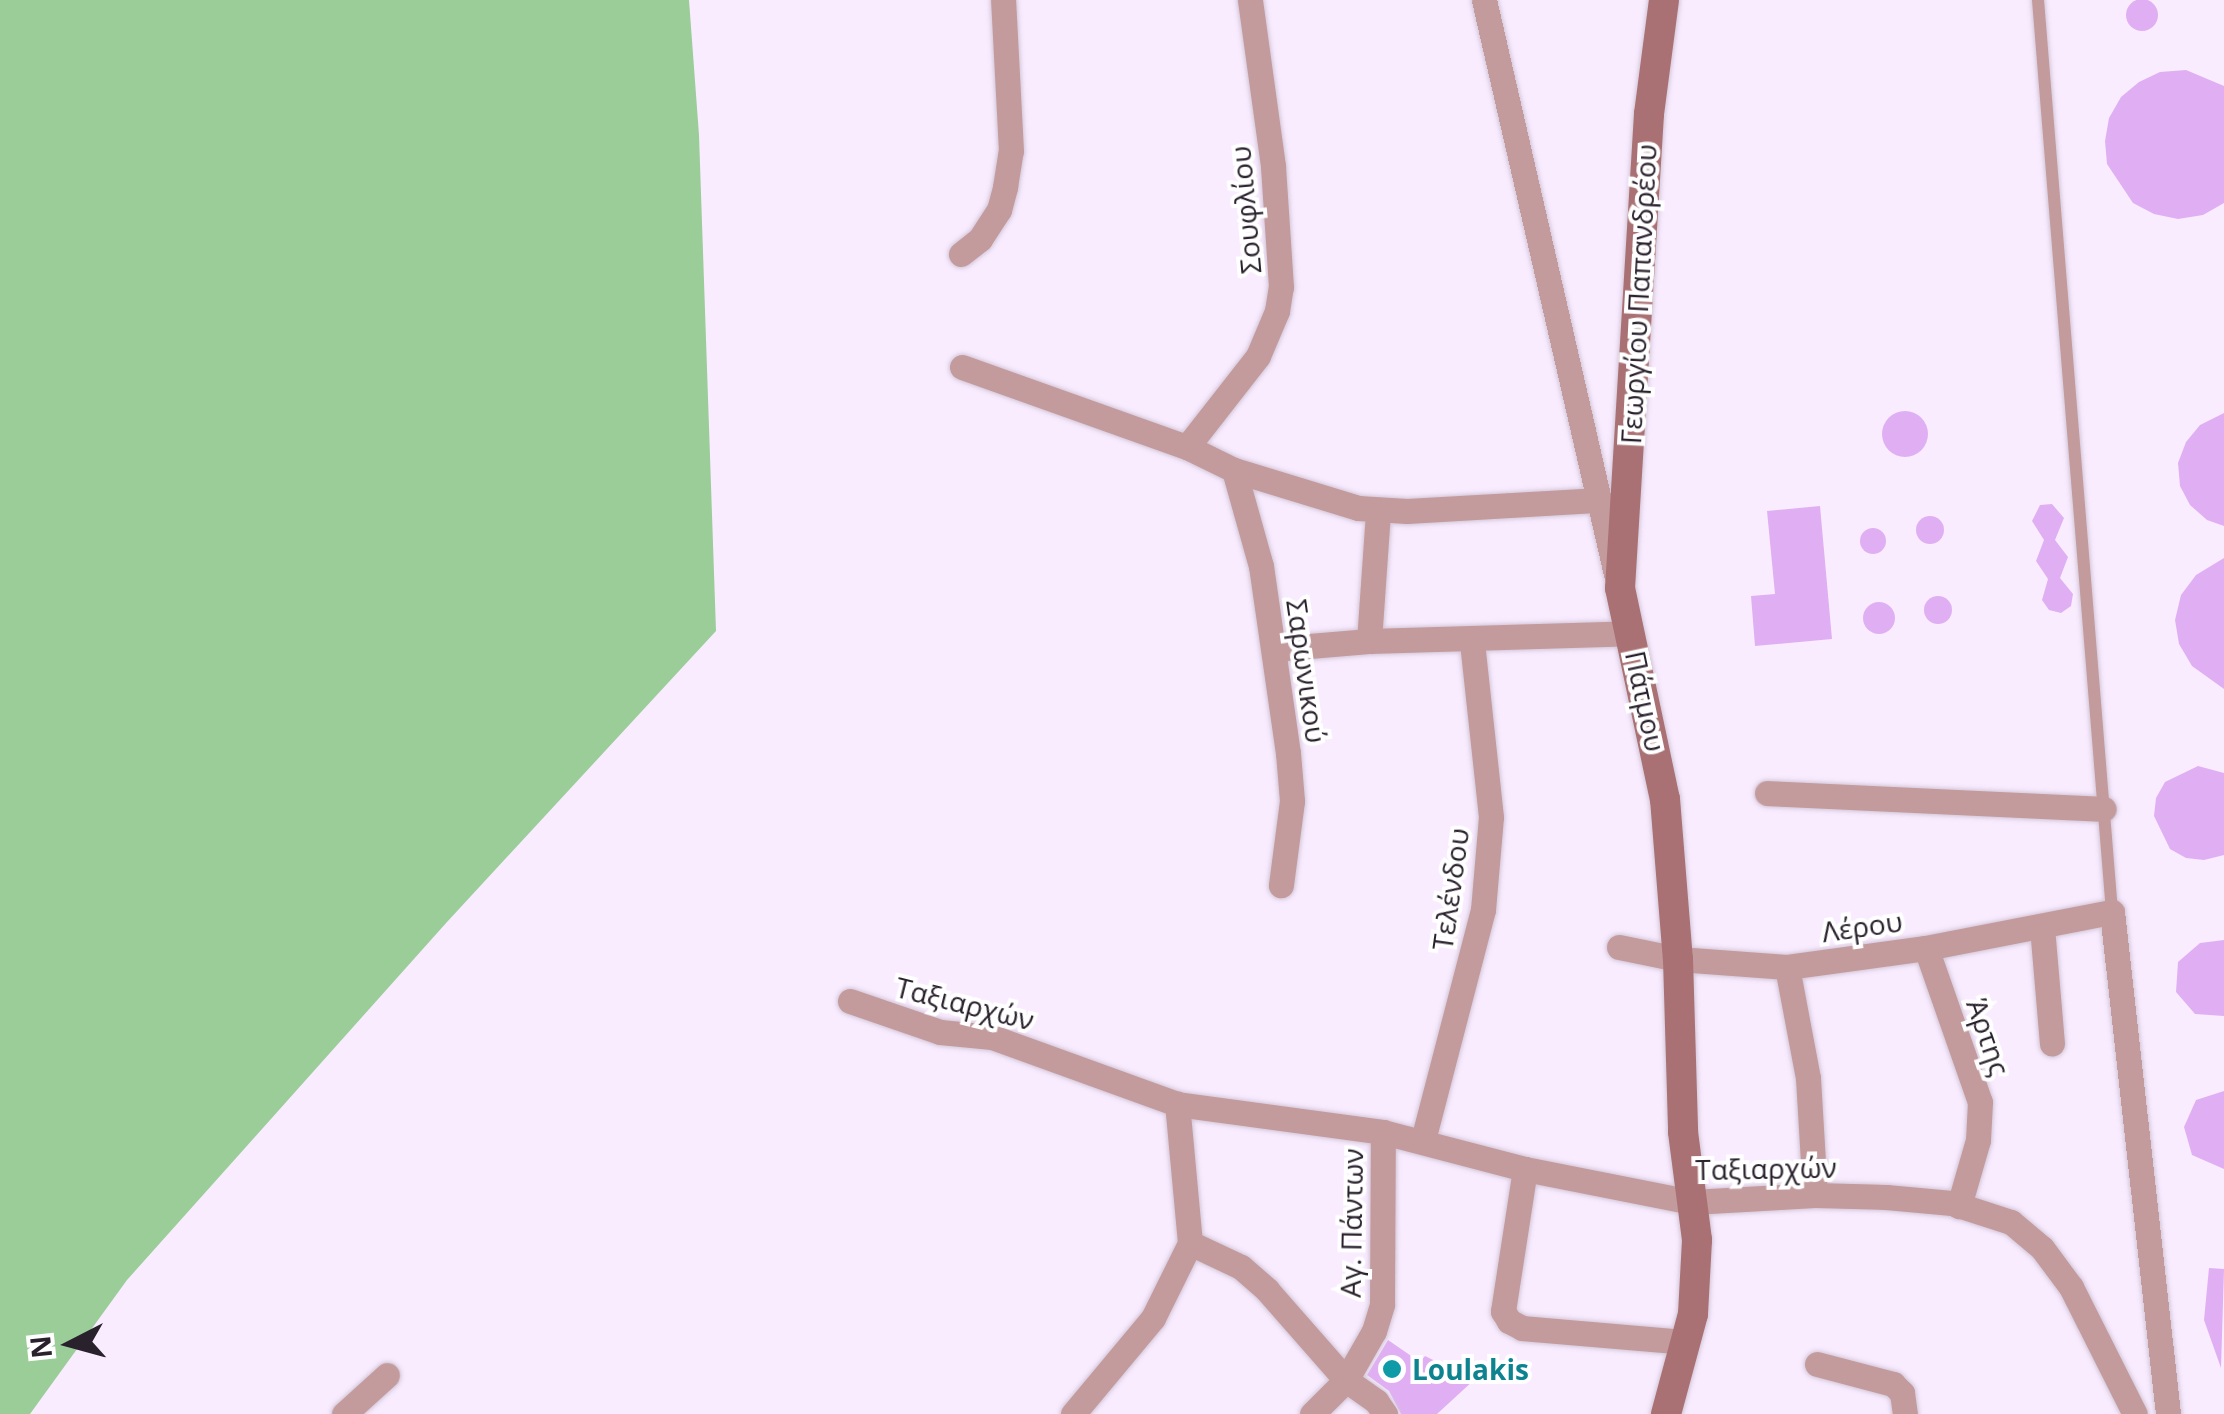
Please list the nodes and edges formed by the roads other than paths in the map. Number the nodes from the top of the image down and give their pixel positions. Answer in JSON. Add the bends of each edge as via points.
{"nodes":[{"id":1,"x":1004,"y":0,"type":"edge"},
{"id":2,"x":1250,"y":0,"type":"edge"},
{"id":3,"x":1484,"y":0,"type":"edge"},
{"id":4,"x":1664,"y":0,"type":"edge"},
{"id":5,"x":2038,"y":0,"type":"edge"},
{"id":6,"x":961,"y":254,"type":"dead end"},
{"id":7,"x":962,"y":366,"type":"dead end"},
{"id":8,"x":1187,"y":446,"type":"junction"},
{"id":9,"x":1234,"y":470,"type":"junction"},
{"id":10,"x":1596,"y":500,"type":"junction"},
{"id":11,"x":1378,"y":511,"type":"junction"},
{"id":12,"x":1620,"y":588,"type":"junction"},
{"id":13,"x":1631,"y":633,"type":"junction"},
{"id":14,"x":1369,"y":641,"type":"junction"},
{"id":15,"x":1472,"y":641,"type":"junction"},
{"id":16,"x":1274,"y":649,"type":"junction"},
{"id":17,"x":1767,"y":793,"type":"dead end"},
{"id":18,"x":2104,"y":808,"type":"junction"},
{"id":19,"x":1281,"y":884,"type":"dead end"},
{"id":20,"x":2112,"y":912,"type":"junction"},
{"id":21,"x":2042,"y":926,"type":"junction"},
{"id":22,"x":1619,"y":947,"type":"dead end"},
{"id":23,"x":1926,"y":948,"type":"junction"},
{"id":24,"x":1678,"y":959,"type":"junction"},
{"id":25,"x":1787,"y":966,"type":"junction"},
{"id":26,"x":850,"y":1001,"type":"dead end"},
{"id":27,"x":2052,"y":1044,"type":"dead end"},
{"id":28,"x":1177,"y":1104,"type":"junction"},
{"id":29,"x":1383,"y":1132,"type":"junction"},
{"id":30,"x":1423,"y":1140,"type":"junction"},
{"id":31,"x":1524,"y":1169,"type":"junction"},
{"id":32,"x":1815,"y":1195,"type":"junction"},
{"id":33,"x":1692,"y":1202,"type":"junction"},
{"id":34,"x":1959,"y":1206,"type":"junction"},
{"id":35,"x":1190,"y":1243,"type":"junction"},
{"id":36,"x":1686,"y":1342,"type":"junction"},
{"id":37,"x":1817,"y":1364,"type":"dead end"},
{"id":38,"x":386,"y":1375,"type":"dead end"},
{"id":39,"x":1346,"y":1380,"type":"junction"},
{"id":40,"x":344,"y":1414,"type":"edge"},
{"id":41,"x":1073,"y":1414,"type":"edge"},
{"id":42,"x":1312,"y":1414,"type":"edge"},
{"id":43,"x":1385,"y":1414,"type":"edge"},
{"id":44,"x":1666,"y":1414,"type":"edge"},
{"id":45,"x":1905,"y":1414,"type":"edge"},
{"id":46,"x":2134,"y":1414,"type":"edge"},
{"id":47,"x":2168,"y":1414,"type":"edge"}],
"edges":[{"from":1,"to":6,"type":"street","via":[[1010,151],[1005,187],[980,239]]},
{"from":2,"to":8,"type":"street","name":"Σουφλίου","via":[[1273,166],[1281,287],[1258,356]]},
{"from":3,"to":10,"type":"street","name":"Πάτμου"},
{"from":4,"to":12,"type":"street","name":"Γεωργίου Παπανδρέου","via":[[1648,114]]},
{"from":5,"to":18,"type":"lane"},
{"from":7,"to":8,"type":"street"},
{"from":8,"to":9,"type":"street"},
{"from":9,"to":11,"type":"street"},
{"from":9,"to":16,"type":"street","name":"Σαρωνικού","via":[[1261,566]]},
{"from":10,"to":11,"type":"street"},
{"from":10,"to":12,"type":"street","name":"Πάτμου"},
{"from":11,"to":14,"type":"street"},
{"from":12,"to":13,"type":"street","name":"Πάτμου"},
{"from":13,"to":15,"type":"street"},
{"from":13,"to":24,"type":"street","name":"Πάτμου","via":[[1666,798]]},
{"from":14,"to":15,"type":"street"},
{"from":14,"to":16,"type":"street"},
{"from":15,"to":30,"type":"street","name":"Τελένδου","via":[[1491,817],[1483,910]]},
{"from":16,"to":19,"type":"street","name":"Σαρωνικού","via":[[1292,801]]},
{"from":17,"to":18,"type":"street"},
{"from":18,"to":20,"type":"lane"},
{"from":20,"to":21,"type":"street","name":"Λέρου"},
{"from":20,"to":47,"type":"street"},
{"from":21,"to":23,"type":"street","name":"Λέρου"},
{"from":21,"to":27,"type":"street"},
{"from":22,"to":24,"type":"street","name":"Λέρου"},
{"from":23,"to":25,"type":"street","name":"Λέρου"},
{"from":23,"to":34,"type":"street","name":"Άρτης","via":[[1980,1102],[1978,1140]]},
{"from":24,"to":25,"type":"street","name":"Λέρου"},
{"from":24,"to":33,"type":"street","name":"Πάτμου"},
{"from":25,"to":32,"type":"street","via":[[1808,1078]]},
{"from":26,"to":28,"type":"street","name":"Ταξιαρχών","via":[[940,1032],[992,1037]]},
{"from":28,"to":29,"type":"street","name":"Ταξιαρχών"},
{"from":28,"to":35,"type":"street"},
{"from":29,"to":30,"type":"street","name":"Ταξιαρχών"},
{"from":29,"to":39,"type":"street","name":"Αγ. Πάντων","via":[[1386,1284],[1374,1331]]},
{"from":30,"to":31,"type":"street","name":"Ταξιαρχών"},
{"from":31,"to":33,"type":"street","name":"Ταξιαρχών"},
{"from":31,"to":36,"type":"street","via":[[1503,1311],[1509,1321],[1522,1328]]},
{"from":32,"to":33,"type":"street","name":"Ταξιαρχών"},
{"from":32,"to":34,"type":"street","name":"Ταξιαρχών"},
{"from":33,"to":36,"type":"street","name":"Πάτμου","via":[[1697,1289]]},
{"from":34,"to":46,"type":"street","name":"Ταξιαρχών","via":[[2011,1222],[2042,1248],[2071,1286]]},
{"from":35,"to":39,"type":"street","via":[[1240,1267],[1267,1290]]},
{"from":35,"to":41,"type":"street","via":[[1153,1318]]},
{"from":36,"to":44,"type":"street","name":"Πάτμου"},
{"from":37,"to":45,"type":"street","via":[[1894,1384]]},
{"from":38,"to":40,"type":"street"},
{"from":39,"to":42,"type":"street","name":"Αγ. Πάντων"},
{"from":39,"to":43,"type":"street"}]}
